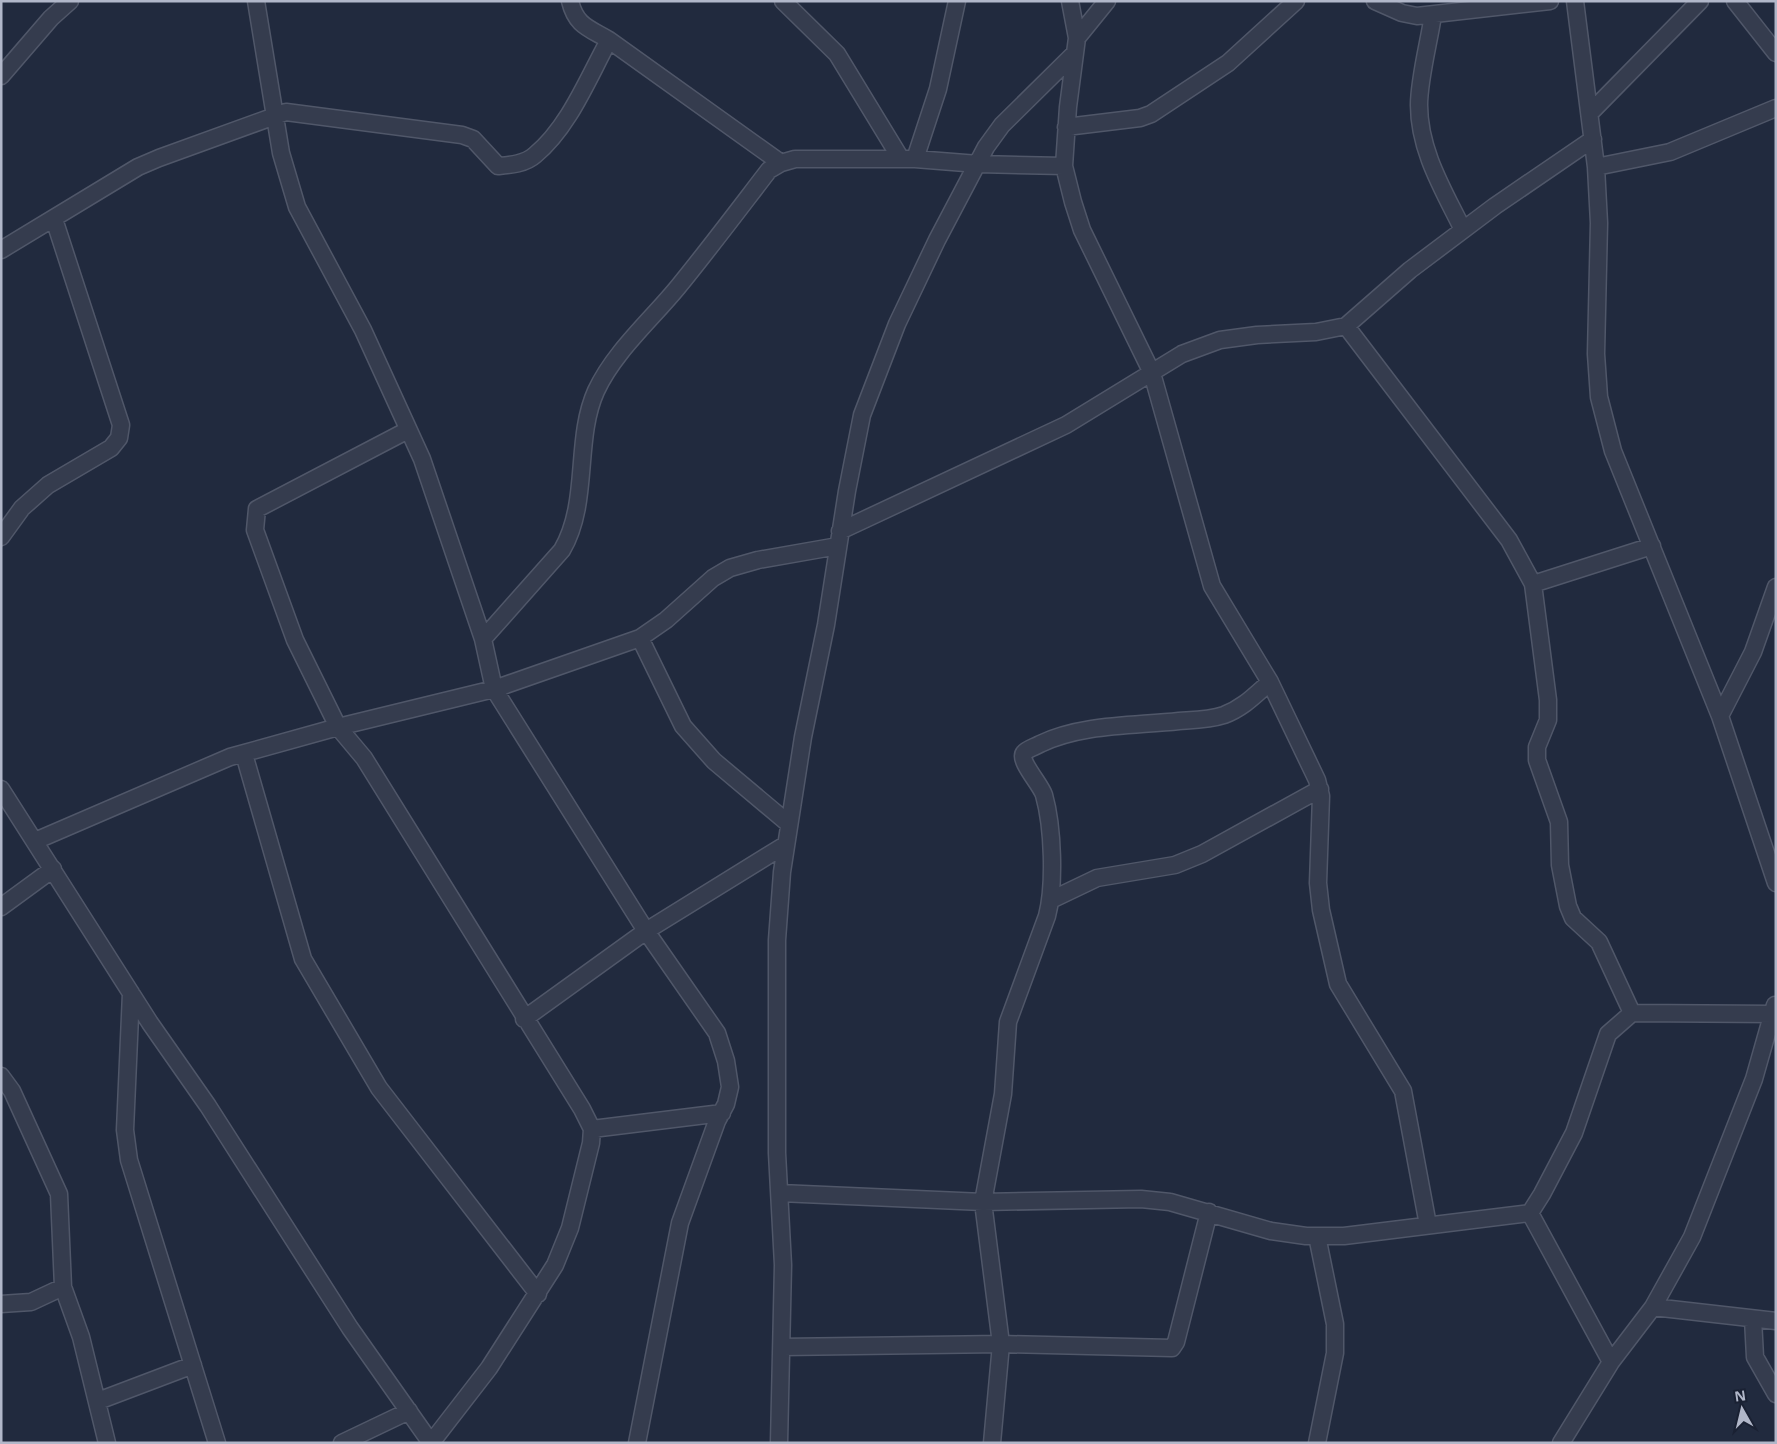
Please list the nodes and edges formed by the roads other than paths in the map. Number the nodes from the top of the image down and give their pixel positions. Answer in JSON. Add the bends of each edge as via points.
{"nodes":[{"id":1,"x":70,"y":1,"type":"edge"},
{"id":2,"x":256,"y":1,"type":"edge"},
{"id":3,"x":570,"y":1,"type":"edge"},
{"id":4,"x":783,"y":1,"type":"edge"},
{"id":5,"x":957,"y":1,"type":"edge"},
{"id":6,"x":1070,"y":1,"type":"edge"},
{"id":7,"x":1108,"y":1,"type":"edge"},
{"id":8,"x":1296,"y":1,"type":"edge"},
{"id":9,"x":1375,"y":1,"type":"edge"},
{"id":10,"x":1550,"y":1,"type":"edge"},
{"id":11,"x":1575,"y":1,"type":"edge"},
{"id":12,"x":1700,"y":1,"type":"edge"},
{"id":13,"x":1735,"y":1,"type":"edge"},
{"id":14,"x":1433,"y":15,"type":"junction"},
{"id":15,"x":609,"y":40,"type":"junction"},
{"id":16,"x":1076,"y":46,"type":"junction"},
{"id":17,"x":1776,"y":53,"type":"edge"},
{"id":18,"x":1,"y":76,"type":"edge"},
{"id":19,"x":1776,"y":108,"type":"edge"},
{"id":20,"x":1590,"y":113,"type":"junction"},
{"id":21,"x":274,"y":116,"type":"junction"},
{"id":22,"x":1066,"y":127,"type":"junction"},
{"id":23,"x":1593,"y":139,"type":"junction"},
{"id":24,"x":908,"y":159,"type":"junction"},
{"id":25,"x":781,"y":163,"type":"junction"},
{"id":26,"x":978,"y":164,"type":"junction"},
{"id":27,"x":1064,"y":166,"type":"junction"},
{"id":28,"x":1596,"y":167,"type":"junction"},
{"id":29,"x":54,"y":219,"type":"junction"},
{"id":30,"x":1463,"y":230,"type":"junction"},
{"id":31,"x":1,"y":250,"type":"edge"},
{"id":32,"x":1346,"y":326,"type":"junction"},
{"id":33,"x":1152,"y":373,"type":"junction"},
{"id":34,"x":408,"y":430,"type":"junction"},
{"id":35,"x":1,"y":537,"type":"edge"},
{"id":36,"x":839,"y":538,"type":"junction"},
{"id":37,"x":1652,"y":546,"type":"junction"},
{"id":38,"x":1533,"y":584,"type":"junction"},
{"id":39,"x":1776,"y":587,"type":"edge"},
{"id":40,"x":640,"y":638,"type":"junction"},
{"id":41,"x":483,"y":639,"type":"junction"},
{"id":42,"x":1270,"y":682,"type":"junction"},
{"id":43,"x":494,"y":689,"type":"junction"},
{"id":44,"x":1720,"y":716,"type":"junction"},
{"id":45,"x":338,"y":727,"type":"junction"},
{"id":46,"x":244,"y":754,"type":"junction"},
{"id":47,"x":1,"y":789,"type":"edge"},
{"id":48,"x":1320,"y":789,"type":"junction"},
{"id":49,"x":788,"y":824,"type":"junction"},
{"id":50,"x":35,"y":841,"type":"junction"},
{"id":51,"x":785,"y":845,"type":"junction"},
{"id":52,"x":53,"y":869,"type":"junction"},
{"id":53,"x":1776,"y":883,"type":"edge"},
{"id":54,"x":1051,"y":900,"type":"junction"},
{"id":55,"x":1,"y":907,"type":"edge"},
{"id":56,"x":646,"y":931,"type":"junction"},
{"id":57,"x":130,"y":993,"type":"junction"},
{"id":58,"x":1775,"y":1010,"type":"edge"},
{"id":59,"x":1632,"y":1013,"type":"junction"},
{"id":60,"x":524,"y":1019,"type":"junction"},
{"id":61,"x":1,"y":1076,"type":"edge"},
{"id":62,"x":722,"y":1113,"type":"junction"},
{"id":63,"x":592,"y":1129,"type":"junction"},
{"id":64,"x":780,"y":1193,"type":"junction"},
{"id":65,"x":983,"y":1202,"type":"junction"},
{"id":66,"x":1209,"y":1212,"type":"junction"},
{"id":67,"x":1530,"y":1213,"type":"junction"},
{"id":68,"x":1428,"y":1225,"type":"junction"},
{"id":69,"x":1317,"y":1236,"type":"junction"},
{"id":70,"x":63,"y":1287,"type":"junction"},
{"id":71,"x":538,"y":1294,"type":"junction"},
{"id":72,"x":1,"y":1304,"type":"edge"},
{"id":73,"x":1653,"y":1307,"type":"junction"},
{"id":74,"x":1753,"y":1319,"type":"junction"},
{"id":75,"x":1776,"y":1321,"type":"edge"},
{"id":76,"x":1001,"y":1344,"type":"junction"},
{"id":77,"x":782,"y":1347,"type":"junction"},
{"id":78,"x":1610,"y":1362,"type":"junction"},
{"id":79,"x":193,"y":1365,"type":"junction"},
{"id":80,"x":1776,"y":1394,"type":"edge"},
{"id":81,"x":98,"y":1401,"type":"junction"},
{"id":82,"x":408,"y":1411,"type":"junction"},
{"id":83,"x":107,"y":1443,"type":"edge"},
{"id":84,"x":217,"y":1443,"type":"edge"},
{"id":85,"x":342,"y":1443,"type":"edge"},
{"id":86,"x":431,"y":1443,"type":"edge"},
{"id":87,"x":636,"y":1443,"type":"edge"},
{"id":88,"x":779,"y":1443,"type":"edge"},
{"id":89,"x":992,"y":1443,"type":"edge"},
{"id":90,"x":1317,"y":1443,"type":"edge"},
{"id":91,"x":1561,"y":1443,"type":"edge"}],
"edges":[{"from":1,"to":18,"type":"street"},
{"from":2,"to":21,"type":"street"},
{"from":3,"to":15,"type":"street","via":[[579,22]]},
{"from":4,"to":24,"type":"street","via":[[838,54]]},
{"from":5,"to":24,"type":"street","via":[[938,89]]},
{"from":6,"to":16,"type":"street"},
{"from":7,"to":16,"type":"street"},
{"from":8,"to":22,"type":"street","via":[[1228,64],[1151,114]]},
{"from":9,"to":14,"type":"street","via":[[1402,13]]},
{"from":10,"to":14,"type":"street"},
{"from":11,"to":20,"type":"street"},
{"from":12,"to":20,"type":"street"},
{"from":13,"to":17,"type":"street"},
{"from":14,"to":30,"type":"street","via":[[1419,104],[1421,125],[1428,156]]},
{"from":15,"to":21,"type":"street","via":[[553,136],[534,156],[522,162],[498,166],[473,139],[462,135],[298,112]]},
{"from":15,"to":25,"type":"street"},
{"from":16,"to":22,"type":"street"},
{"from":16,"to":26,"type":"street","via":[[1002,125]]},
{"from":19,"to":28,"type":"street","via":[[1670,152]]},
{"from":20,"to":23,"type":"street"},
{"from":21,"to":29,"type":"street","via":[[145,164]]},
{"from":21,"to":34,"type":"street","via":[[280,153],[297,207],[363,330]]},
{"from":22,"to":27,"type":"street"},
{"from":23,"to":28,"type":"street"},
{"from":23,"to":30,"type":"street"},
{"from":24,"to":25,"type":"street","via":[[794,159]]},
{"from":24,"to":26,"type":"street"},
{"from":25,"to":41,"type":"street","via":[[769,170],[609,369],[590,409],[576,518],[568,539],[562,550]]},
{"from":26,"to":27,"type":"street"},
{"from":26,"to":36,"type":"street","via":[[937,240],[898,324],[862,415]]},
{"from":27,"to":33,"type":"street","via":[[1082,230]]},
{"from":28,"to":37,"type":"street","via":[[1599,397],[1613,451]]},
{"from":29,"to":31,"type":"street"},
{"from":29,"to":35,"type":"street","via":[[121,425],[119,438],[111,448],[48,486],[22,508]]},
{"from":30,"to":32,"type":"street","via":[[1410,270]]},
{"from":32,"to":33,"type":"street","via":[[1316,332],[1220,340],[1182,354]]},
{"from":32,"to":38,"type":"street","via":[[1509,540]]},
{"from":33,"to":36,"type":"street","via":[[1066,425]]},
{"from":33,"to":42,"type":"street","via":[[1207,573]]},
{"from":34,"to":41,"type":"street","via":[[422,459]]},
{"from":34,"to":45,"type":"street","via":[[257,509],[255,530],[295,640]]},
{"from":36,"to":40,"type":"street","via":[[730,568],[713,578],[666,620]]},
{"from":36,"to":49,"type":"street"},
{"from":37,"to":38,"type":"street"},
{"from":37,"to":44,"type":"street"},
{"from":38,"to":59,"type":"street","via":[[1548,700],[1548,720],[1537,747],[1537,760],[1559,822],[1560,865],[1568,906],[1574,918],[1600,942]]},
{"from":39,"to":44,"type":"street","via":[[1753,652]]},
{"from":40,"to":43,"type":"street"},
{"from":40,"to":49,"type":"street","via":[[683,726],[714,761]]},
{"from":41,"to":43,"type":"street"},
{"from":42,"to":48,"type":"street"},
{"from":42,"to":54,"type":"street","via":[[1242,707],[1213,718],[1076,732],[1024,752],[1022,762],[1034,775],[1044,794]]},
{"from":43,"to":45,"type":"street"},
{"from":43,"to":56,"type":"street"},
{"from":44,"to":53,"type":"street"},
{"from":45,"to":46,"type":"street"},
{"from":45,"to":60,"type":"street","via":[[364,758]]},
{"from":46,"to":50,"type":"street","via":[[198,770]]},
{"from":46,"to":71,"type":"street","via":[[303,959],[379,1088]]},
{"from":47,"to":50,"type":"street"},
{"from":48,"to":54,"type":"street","via":[[1202,854],[1175,865],[1097,878]]},
{"from":48,"to":68,"type":"street","via":[[1318,883],[1338,984],[1403,1091]]},
{"from":49,"to":51,"type":"street"},
{"from":50,"to":52,"type":"street"},
{"from":51,"to":56,"type":"street"},
{"from":51,"to":64,"type":"street","via":[[777,940],[777,1152]]},
{"from":52,"to":55,"type":"street"},
{"from":52,"to":57,"type":"street"},
{"from":54,"to":65,"type":"street","via":[[1008,1022],[1003,1094]]},
{"from":56,"to":60,"type":"street"},
{"from":56,"to":62,"type":"street","via":[[717,1033],[730,1087]]},
{"from":57,"to":79,"type":"street","via":[[125,1130],[129,1160]]},
{"from":57,"to":82,"type":"street"},
{"from":58,"to":59,"type":"street"},
{"from":58,"to":73,"type":"street","via":[[1754,1079],[1692,1237]]},
{"from":59,"to":67,"type":"street","via":[[1608,1034],[1574,1133]]},
{"from":60,"to":63,"type":"street"},
{"from":61,"to":70,"type":"street","via":[[12,1091],[59,1194]]},
{"from":62,"to":63,"type":"street"},
{"from":62,"to":87,"type":"street","via":[[680,1223]]},
{"from":63,"to":71,"type":"street","via":[[570,1228]]},
{"from":64,"to":65,"type":"street"},
{"from":64,"to":77,"type":"street","via":[[784,1266]]},
{"from":65,"to":66,"type":"street","via":[[1141,1199]]},
{"from":65,"to":76,"type":"street"},
{"from":66,"to":69,"type":"street","via":[[1271,1231]]},
{"from":66,"to":76,"type":"street","via":[[1172,1348]]},
{"from":67,"to":68,"type":"street"},
{"from":67,"to":78,"type":"street"},
{"from":68,"to":69,"type":"street","via":[[1344,1236]]},
{"from":69,"to":90,"type":"street","via":[[1335,1324],[1335,1353]]},
{"from":70,"to":72,"type":"street","via":[[31,1302]]},
{"from":70,"to":81,"type":"street","via":[[81,1337]]},
{"from":71,"to":86,"type":"street","via":[[489,1368]]},
{"from":73,"to":74,"type":"street"},
{"from":73,"to":78,"type":"street"},
{"from":74,"to":75,"type":"street"},
{"from":74,"to":80,"type":"street","via":[[1755,1357]]},
{"from":76,"to":77,"type":"street"},
{"from":76,"to":89,"type":"street"},
{"from":77,"to":88,"type":"street"},
{"from":78,"to":91,"type":"street"},
{"from":79,"to":81,"type":"street"},
{"from":79,"to":84,"type":"street"},
{"from":81,"to":83,"type":"street"},
{"from":82,"to":85,"type":"street"},
{"from":82,"to":86,"type":"street"}]}
